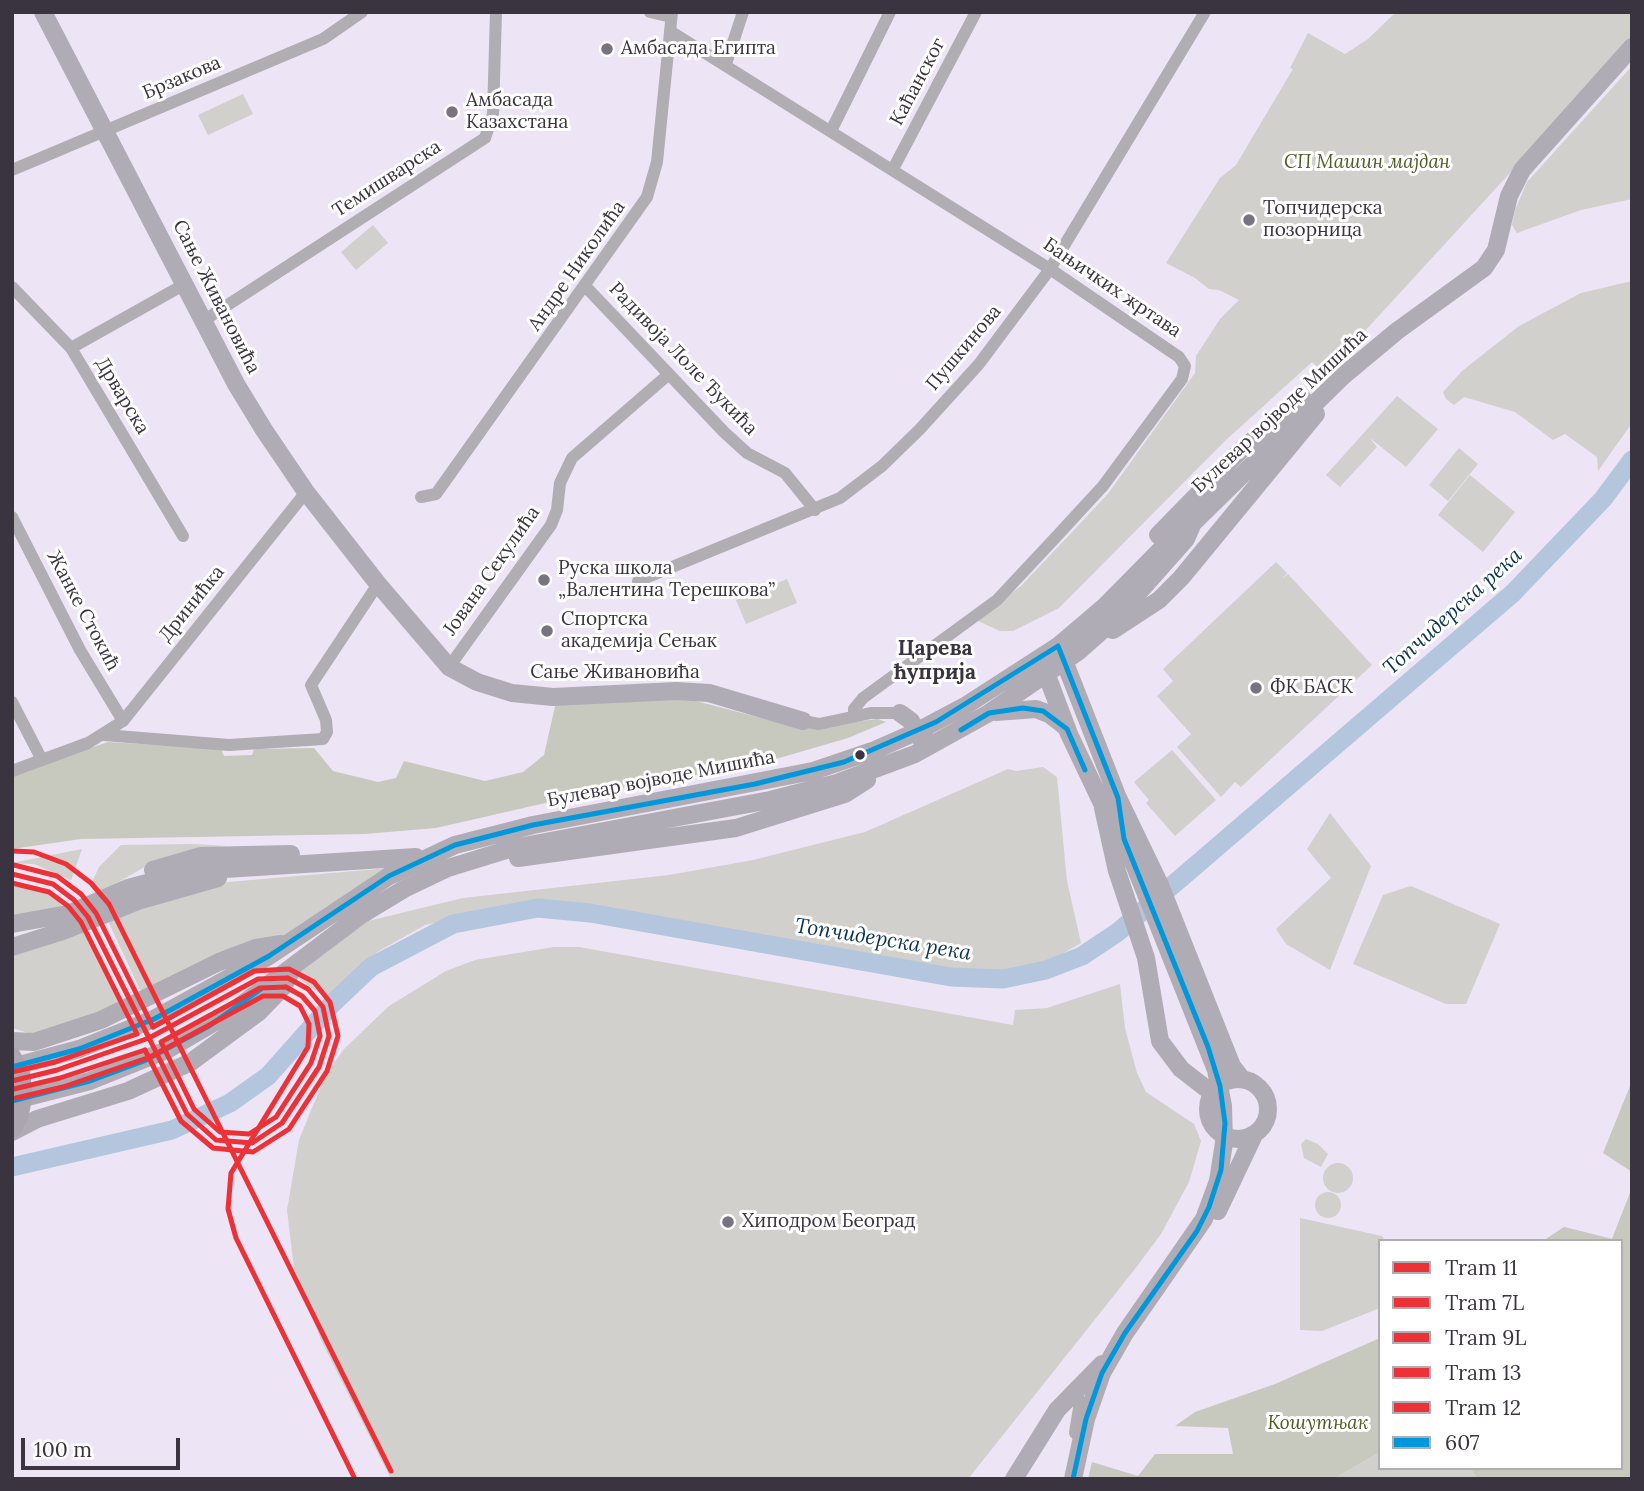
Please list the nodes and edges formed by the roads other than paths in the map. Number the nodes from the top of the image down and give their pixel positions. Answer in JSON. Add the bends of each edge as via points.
{"nodes":[{"id":1,"x":43,"y":12,"type":"edge"},
{"id":2,"x":362,"y":12,"type":"edge"},
{"id":3,"x":496,"y":12,"type":"edge"},
{"id":4,"x":650,"y":12,"type":"edge"},
{"id":5,"x":743,"y":12,"type":"edge"},
{"id":6,"x":890,"y":12,"type":"edge"},
{"id":7,"x":976,"y":12,"type":"edge"},
{"id":8,"x":1205,"y":12,"type":"edge"},
{"id":9,"x":672,"y":15,"type":"edge"},
{"id":10,"x":670,"y":31,"type":"junction"},
{"id":11,"x":1632,"y":47,"type":"edge"},
{"id":12,"x":726,"y":64,"type":"junction"},
{"id":13,"x":107,"y":131,"type":"junction"},
{"id":14,"x":831,"y":131,"type":"junction"},
{"id":15,"x":893,"y":169,"type":"junction"},
{"id":16,"x":12,"y":170,"type":"edge"},
{"id":17,"x":1050,"y":269,"type":"junction"},
{"id":18,"x":185,"y":284,"type":"junction"},
{"id":19,"x":12,"y":287,"type":"edge"},
{"id":20,"x":586,"y":287,"type":"junction"},
{"id":21,"x":203,"y":321,"type":"junction"},
{"id":22,"x":71,"y":348,"type":"junction"},
{"id":23,"x":668,"y":374,"type":"junction"},
{"id":24,"x":1334,"y":385,"type":"junction"},
{"id":25,"x":306,"y":492,"type":"junction"},
{"id":26,"x":421,"y":497,"type":"dead end"},
{"id":27,"x":815,"y":510,"type":"junction"},
{"id":28,"x":12,"y":517,"type":"edge"},
{"id":29,"x":1193,"y":523,"type":"junction"},
{"id":30,"x":183,"y":536,"type":"dead end"},
{"id":31,"x":638,"y":581,"type":"dead end"},
{"id":32,"x":378,"y":584,"type":"junction"},
{"id":33,"x":1094,"y":638,"type":"junction"},
{"id":34,"x":1061,"y":654,"type":"junction"},
{"id":35,"x":1044,"y":666,"type":"junction"},
{"id":36,"x":449,"y":667,"type":"junction"},
{"id":37,"x":1020,"y":679,"type":"junction"},
{"id":38,"x":12,"y":702,"type":"edge"},
{"id":39,"x":1082,"y":702,"type":"junction"},
{"id":40,"x":900,"y":713,"type":"joint"},
{"id":41,"x":989,"y":713,"type":"junction"},
{"id":42,"x":854,"y":716,"type":"junction"},
{"id":43,"x":123,"y":721,"type":"junction"},
{"id":44,"x":803,"y":721,"type":"joint"},
{"id":45,"x":1067,"y":729,"type":"junction"},
{"id":46,"x":104,"y":735,"type":"junction"},
{"id":47,"x":912,"y":741,"type":"junction"},
{"id":48,"x":42,"y":760,"type":"junction"},
{"id":49,"x":887,"y":766,"type":"junction"},
{"id":50,"x":12,"y":771,"type":"edge"},
{"id":51,"x":1110,"y":803,"type":"junction"},
{"id":52,"x":455,"y":845,"type":"junction"},
{"id":53,"x":395,"y":860,"type":"junction"},
{"id":54,"x":256,"y":867,"type":"junction"},
{"id":55,"x":128,"y":888,"type":"junction"},
{"id":56,"x":12,"y":924,"type":"edge"},
{"id":57,"x":288,"y":944,"type":"junction"},
{"id":58,"x":12,"y":947,"type":"edge"},
{"id":59,"x":299,"y":959,"type":"junction"},
{"id":60,"x":12,"y":1041,"type":"edge"},
{"id":61,"x":12,"y":1057,"type":"edge"},
{"id":62,"x":12,"y":1067,"type":"edge"},
{"id":63,"x":1242,"y":1079,"type":"junction"},
{"id":64,"x":1212,"y":1093,"type":"junction"},
{"id":65,"x":12,"y":1101,"type":"edge"},
{"id":66,"x":12,"y":1131,"type":"edge"},
{"id":67,"x":1223,"y":1135,"type":"junction"},
{"id":68,"x":1254,"y":1135,"type":"junction"},
{"id":69,"x":1227,"y":1194,"type":"junction"},
{"id":70,"x":1077,"y":1388,"type":"junction"},
{"id":71,"x":1014,"y":1479,"type":"edge"},
{"id":72,"x":1066,"y":1479,"type":"edge"},
{"id":73,"x":1073,"y":1479,"type":"edge"}],
"edges":[{"from":1,"to":13,"type":"main road","name":"Сање Живановића"},
{"from":2,"to":13,"type":"street","name":"Брзакова","via":[[323,39]]},
{"from":3,"to":21,"type":"street","name":"Темишварска","via":[[493,114],[485,138]]},
{"from":4,"to":9,"type":"street"},
{"from":5,"to":12,"type":"street"},
{"from":6,"to":14,"type":"street"},
{"from":7,"to":15,"type":"street","name":"Каћанског"},
{"from":8,"to":17,"type":"street","name":"Пушкинова"},
{"from":9,"to":10,"type":"street","name":"Андре Николића"},
{"from":10,"to":12,"type":"street","name":"Бањичких жртава"},
{"from":10,"to":20,"type":"street","name":"Андре Николића","via":[[652,187]]},
{"from":11,"to":24,"type":"main road","name":"Булевар војводе Мишића","via":[[1522,170],[1509,196],[1492,260]]},
{"from":12,"to":14,"type":"street","name":"Бањичких жртава"},
{"from":13,"to":16,"type":"street","name":"Брзакова"},
{"from":13,"to":18,"type":"main road","name":"Сање Живановића"},
{"from":14,"to":15,"type":"street","name":"Бањичких жртава"},
{"from":15,"to":17,"type":"street","name":"Бањичких жртава"},
{"from":17,"to":27,"type":"street","name":"Пушкинова","via":[[979,364],[920,429],[857,487]]},
{"from":17,"to":42,"type":"street","name":"Бањичких жртава","via":[[1179,357],[1185,366],[1182,379],[1103,486],[997,600],[863,698]]},
{"from":18,"to":21,"type":"main road","name":"Сање Живановића"},
{"from":18,"to":22,"type":"street"},
{"from":19,"to":22,"type":"street","name":"Дрварска"},
{"from":20,"to":23,"type":"street","name":"Радивоја Лоле Ђукића"},
{"from":20,"to":26,"type":"street","name":"Андре Николића","via":[[436,494]]},
{"from":21,"to":25,"type":"main road","name":"Сање Живановића","via":[[236,384]]},
{"from":22,"to":30,"type":"street","name":"Дрварска"},
{"from":23,"to":27,"type":"street","name":"Радивоја Лоле Ђукића","via":[[742,449],[791,479]]},
{"from":23,"to":36,"type":"street","name":"Јована Секулића","via":[[572,458],[560,483],[551,525]]},
{"from":24,"to":29,"type":"main road","name":"Булевар војводе Мишића"},
{"from":24,"to":37,"type":"main road","via":[[1293,407],[1243,448]]},
{"from":24,"to":37,"type":"main road","via":[[1325,403],[1168,591],[1129,620]]},
{"from":25,"to":32,"type":"main road","name":"Сање Живановића"},
{"from":25,"to":43,"type":"street","name":"Дринићка"},
{"from":27,"to":31,"type":"street","name":"Пушкинова"},
{"from":28,"to":43,"type":"street","name":"Жанке Стокић","via":[[80,650]]},
{"from":29,"to":33,"type":"main road","name":"Булевар војводе Мишића","via":[[1186,539]]},
{"from":29,"to":34,"type":"main road","name":"Булевар војводе Мишића","via":[[1178,530]]},
{"from":32,"to":36,"type":"main road","name":"Сање Живановића"},
{"from":32,"to":46,"type":"street","name":"Дринићка","via":[[311,685],[326,720],[323,739],[216,744]]},
{"from":33,"to":34,"type":"main road","name":"Булевар војводе Мишића"},
{"from":33,"to":39,"type":"main road","via":[[1081,672]]},
{"from":34,"to":35,"type":"main road","name":"Булевар војводе Мишића"},
{"from":34,"to":39,"type":"main road"},
{"from":35,"to":41,"type":"main road","name":"Булевар војводе Мишића"},
{"from":35,"to":45,"type":"main road"},
{"from":35,"to":52,"type":"main road","name":"Булевар војводе Мишића","via":[[936,722],[844,762]]},
{"from":36,"to":44,"type":"main road","name":"Сање Живановића","via":[[512,693],[553,697],[709,693]]},
{"from":37,"to":47,"type":"main road"},
{"from":38,"to":48,"type":"street"},
{"from":39,"to":51,"type":"main road"},
{"from":40,"to":42,"type":"street","name":"Сање Живановића"},
{"from":40,"to":47,"type":"main road","name":"Сање Живановића","via":[[911,721]]},
{"from":41,"to":45,"type":"main road","via":[[1036,709]]},
{"from":41,"to":49,"type":"main road","name":"Булевар војводе Мишића"},
{"from":42,"to":44,"type":"street","name":"Сање Живановића","via":[[819,724]]},
{"from":43,"to":46,"type":"street","name":"Дринићка"},
{"from":45,"to":51,"type":"main road"},
{"from":46,"to":48,"type":"street","name":"Дринићка"},
{"from":47,"to":53,"type":"main road","via":[[787,789]]},
{"from":48,"to":50,"type":"street","name":"Дринићка"},
{"from":49,"to":53,"type":"main road","via":[[845,794],[757,822],[682,837],[472,863]]},
{"from":49,"to":59,"type":"main road","name":"Булевар војводе Мишића","via":[[770,800],[546,841],[466,862],[389,897]]},
{"from":51,"to":63,"type":"main road","via":[[1160,884],[1232,1066]]},
{"from":51,"to":64,"type":"main road","via":[[1117,871],[1146,958],[1155,1024],[1175,1063]]},
{"from":51,"to":73,"type":"main road","via":[[1216,1070],[1224,1143],[1218,1181],[1204,1219],[1102,1373]]},
{"from":52,"to":55,"type":"main road","via":[[183,859],[138,877]]},
{"from":52,"to":57,"type":"main road","name":"Булевар војводе Мишића","via":[[389,876]]},
{"from":53,"to":54,"type":"main road"},
{"from":54,"to":55,"type":"main road","via":[[192,871]]},
{"from":54,"to":58,"type":"main road","via":[[141,900]]},
{"from":55,"to":56,"type":"main road","via":[[68,914]]},
{"from":57,"to":60,"type":"main road","via":[[240,953],[101,1020],[30,1043]]},
{"from":57,"to":62,"type":"main road","name":"Булевар војводе Мишића","via":[[170,1011],[111,1038]]},
{"from":59,"to":65,"type":"main road","name":"Булевар војводе Мишића","via":[[209,1026],[167,1050],[121,1070]]},
{"from":59,"to":66,"type":"main road","via":[[264,1006],[191,1062],[128,1091]]},
{"from":61,"to":66,"type":"main road","via":[[21,1076],[23,1096]]},
{"from":63,"to":64,"type":"main road","via":[[1226,1081]]},
{"from":63,"to":68,"type":"main road","via":[[1257,1085],[1268,1103],[1266,1120]]},
{"from":64,"to":67,"type":"main road","via":[[1208,1114]]},
{"from":67,"to":68,"type":"main road","via":[[1238,1139]]},
{"from":67,"to":69,"type":"main road","via":[[1232,1159]]},
{"from":68,"to":69,"type":"main road"},
{"from":69,"to":70,"type":"main road","via":[[1202,1240],[1159,1299],[1116,1351]]},
{"from":70,"to":71,"type":"main road","via":[[1057,1409]]},
{"from":70,"to":72,"type":"street","via":[[1079,1408]]}]}
